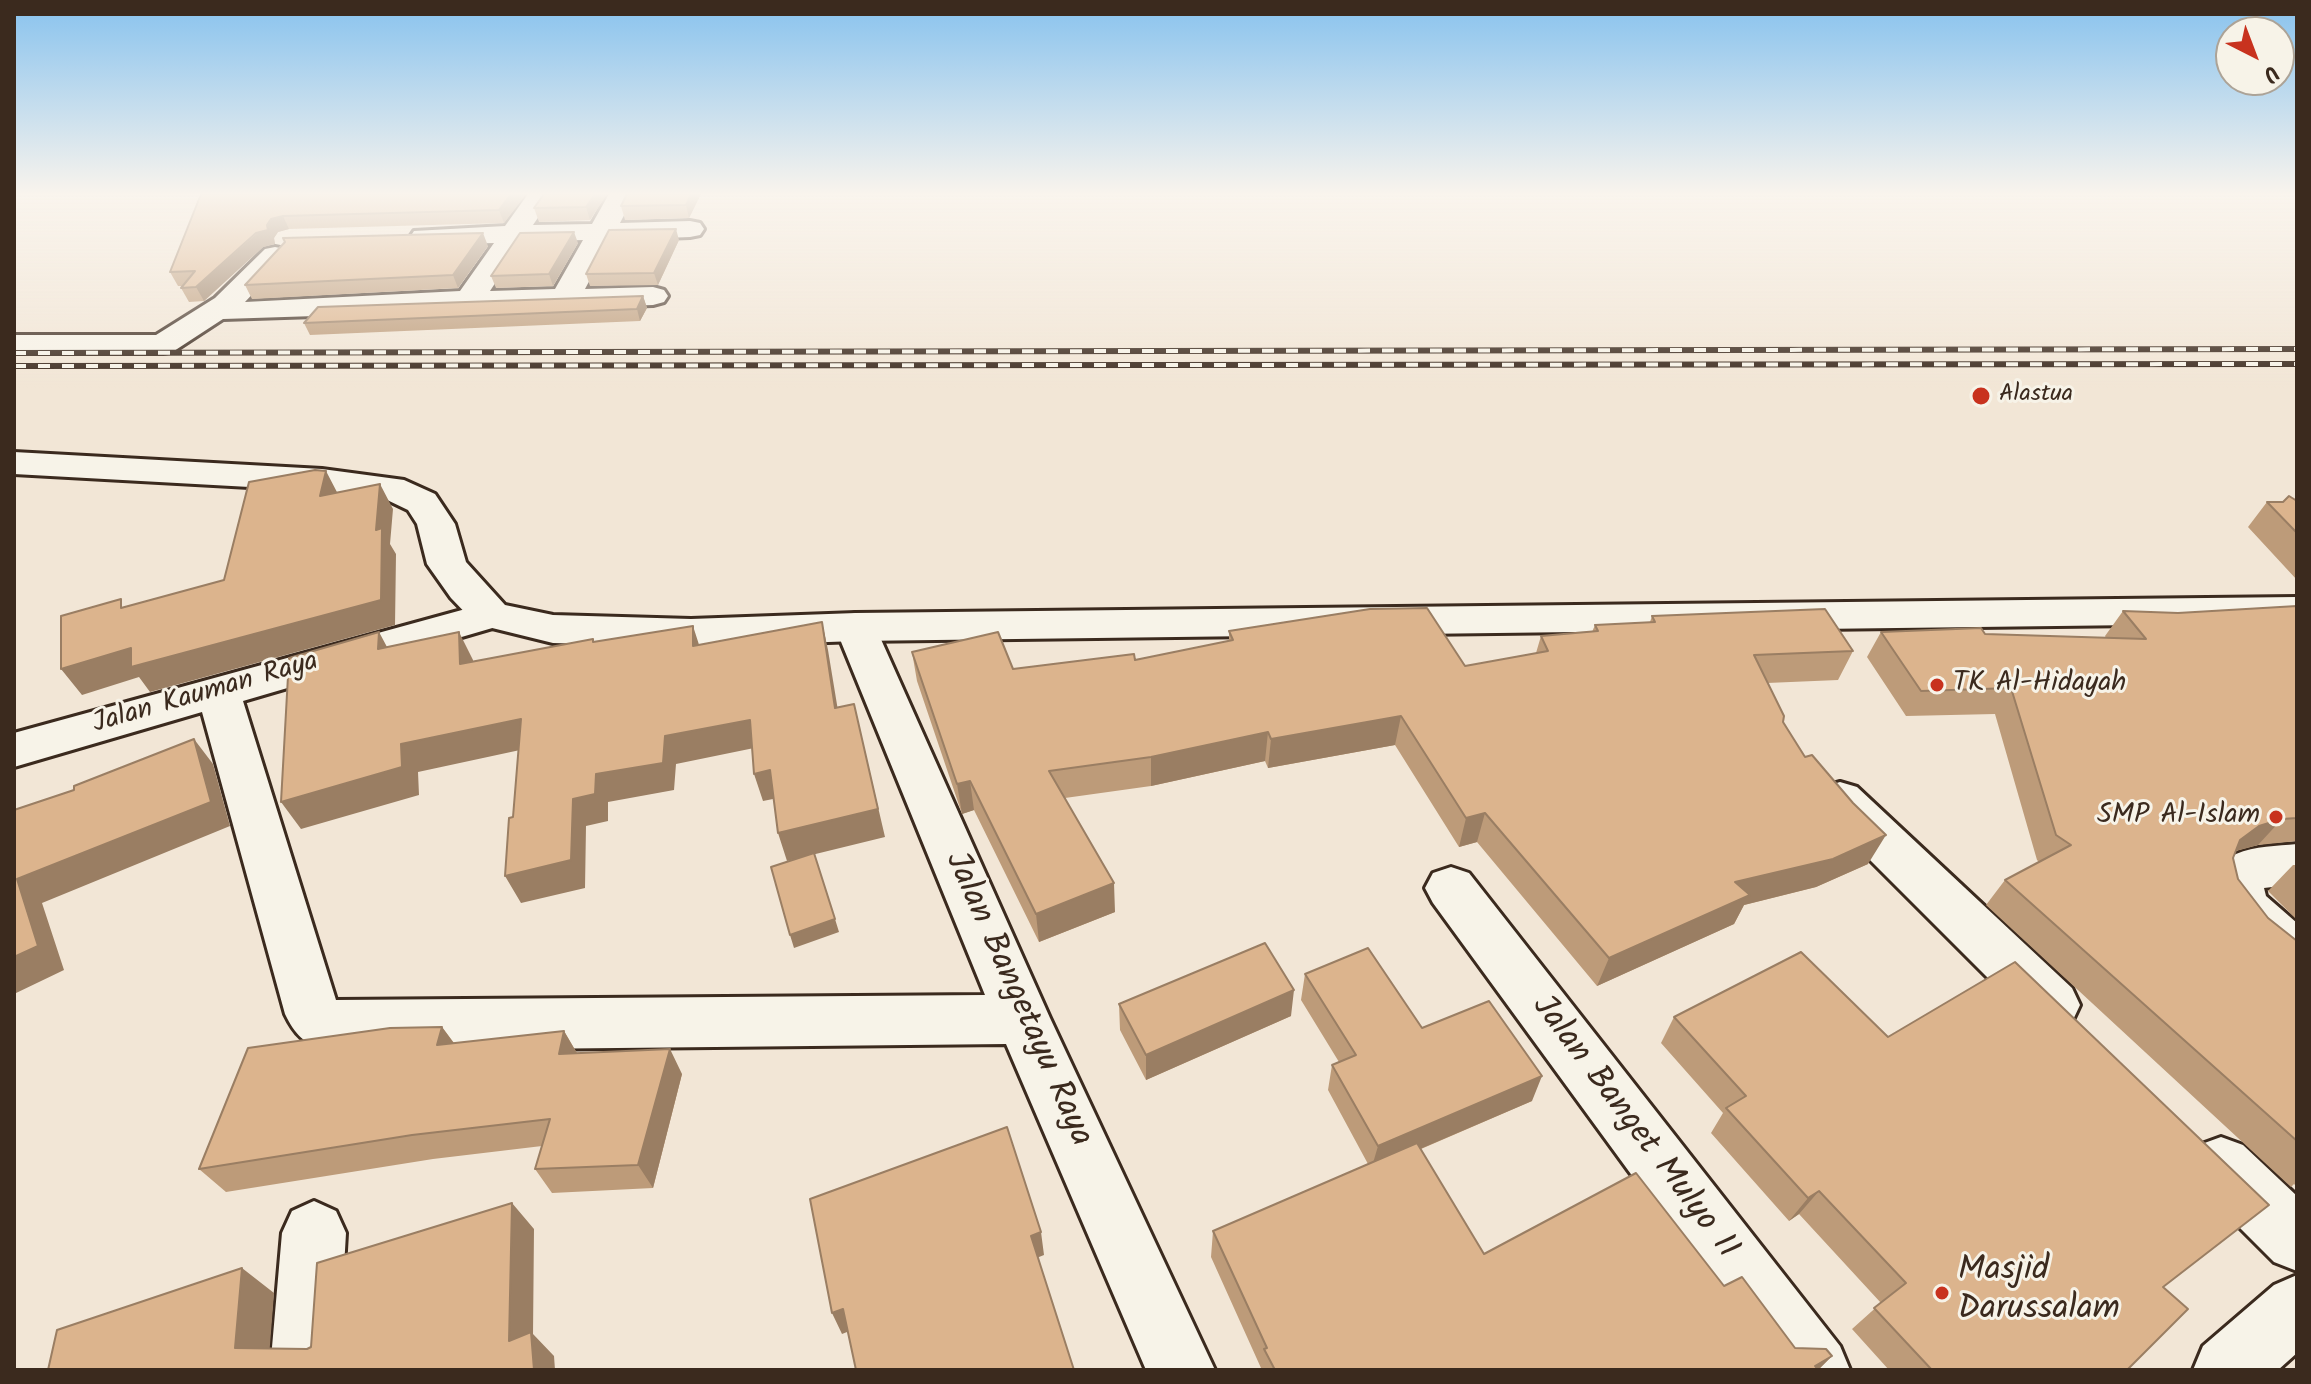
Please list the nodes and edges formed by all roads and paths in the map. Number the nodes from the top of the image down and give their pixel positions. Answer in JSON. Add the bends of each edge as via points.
{"nodes":[{"id":1,"x":271,"y":259,"type":"edge"},
{"id":2,"x":495,"y":259,"type":"edge"},
{"id":3,"x":586,"y":259,"type":"edge"},
{"id":4,"x":653,"y":296,"type":"dead end"},
{"id":5,"x":565,"y":298,"type":"junction"},
{"id":6,"x":469,"y":300,"type":"junction"},
{"id":7,"x":226,"y":304,"type":"junction"},
{"id":8,"x":14,"y":344,"type":"edge"},
{"id":9,"x":14,"y":463,"type":"edge"},
{"id":10,"x":2295,"y":612,"type":"edge"},
{"id":11,"x":491,"y":615,"type":"junction"},
{"id":12,"x":856,"y":627,"type":"junction"},
{"id":13,"x":218,"y":692,"type":"junction"},
{"id":14,"x":14,"y":750,"type":"edge"},
{"id":15,"x":1804,"y":760,"type":"edge"},
{"id":16,"x":2297,"y":864,"type":"edge"},
{"id":17,"x":1451,"y":888,"type":"dead end"},
{"id":18,"x":2297,"y":955,"type":"edge"},
{"id":19,"x":1023,"y":1019,"type":"junction"},
{"id":20,"x":2085,"y":1037,"type":"edge"},
{"id":21,"x":2189,"y":1135,"type":"edge"},
{"id":22,"x":314,"y":1233,"type":"dead end"},
{"id":23,"x":2297,"y":1239,"type":"edge"},
{"id":24,"x":2297,"y":1308,"type":"edge"},
{"id":25,"x":304,"y":1370,"type":"edge"},
{"id":26,"x":1181,"y":1370,"type":"edge"},
{"id":27,"x":1816,"y":1370,"type":"edge"},
{"id":28,"x":2227,"y":1370,"type":"edge"}],
"edges":[{"from":1,"to":7,"type":"street"},
{"from":2,"to":6,"type":"street"},
{"from":3,"to":5,"type":"street"},
{"from":4,"to":5,"type":"street"},
{"from":5,"to":6,"type":"street"},
{"from":6,"to":7,"type":"street","via":[[239,313]]},
{"from":7,"to":8,"type":"street","via":[[163,344]]},
{"from":9,"to":11,"type":"street","via":[[391,488],[422,502],[436,524],[447,564]]},
{"from":10,"to":12,"type":"street"},
{"from":11,"to":12,"type":"street","via":[[553,629],[691,633]]},
{"from":11,"to":13,"type":"street","name":"Jalan Kauman Raya"},
{"from":12,"to":19,"type":"street","name":"Jalan Bangetayu Raya"},
{"from":13,"to":14,"type":"street","name":"Jalan Kauman Raya"},
{"from":13,"to":19,"type":"street","via":[[313,1014],[326,1026]]},
{"from":15,"to":20,"type":"street","via":[[1855,817]]},
{"from":16,"to":18,"type":"street","via":[[2252,869],[2237,881],[2243,907]]},
{"from":17,"to":27,"type":"street","name":"Jalan Banget Mulyo II"},
{"from":19,"to":26,"type":"street","name":"Jalan Bangetayu Raya"},
{"from":21,"to":23,"type":"street"},
{"from":22,"to":25,"type":"street"},
{"from":24,"to":28,"type":"street"}]}
